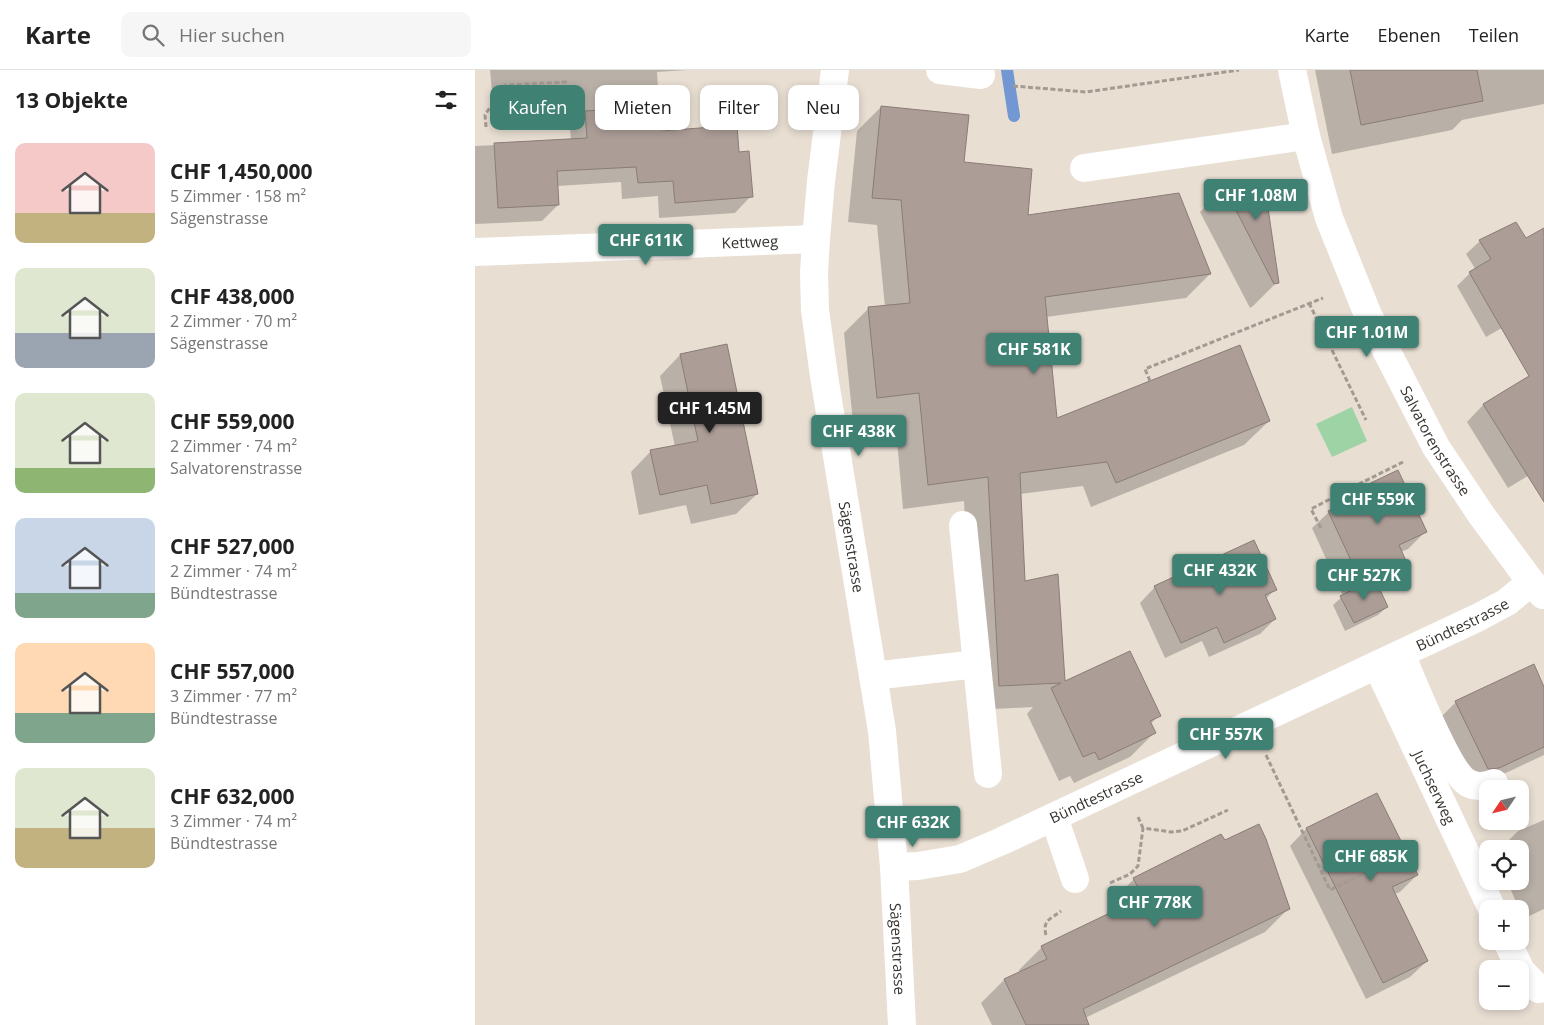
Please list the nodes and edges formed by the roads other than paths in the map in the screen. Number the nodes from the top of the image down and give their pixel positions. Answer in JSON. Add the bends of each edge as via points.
{"nodes":[{"id":1,"x":835,"y":70,"type":"edge"},
{"id":2,"x":940,"y":70,"type":"edge"},
{"id":3,"x":1292,"y":70,"type":"edge"},
{"id":4,"x":981,"y":75,"type":"dead end"},
{"id":5,"x":1306,"y":136,"type":"junction"},
{"id":6,"x":1084,"y":168,"type":"dead end"},
{"id":7,"x":816,"y":239,"type":"junction"},
{"id":8,"x":475,"y":252,"type":"edge"},
{"id":9,"x":963,"y":525,"type":"dead end"},
{"id":10,"x":1537,"y":589,"type":"edge"},
{"id":11,"x":1389,"y":659,"type":"junction"},
{"id":12,"x":977,"y":664,"type":"junction"},
{"id":13,"x":873,"y":676,"type":"junction"},
{"id":14,"x":987,"y":774,"type":"dead end"},
{"id":15,"x":1479,"y":787,"type":"edge"},
{"id":16,"x":1054,"y":817,"type":"junction"},
{"id":17,"x":894,"y":867,"type":"junction"},
{"id":18,"x":1075,"y":880,"type":"dead end"},
{"id":19,"x":1488,"y":900,"type":"edge"},
{"id":20,"x":1511,"y":950,"type":"edge"},
{"id":21,"x":1544,"y":988,"type":"edge"},
{"id":22,"x":902,"y":1025,"type":"edge"}],
"edges":[{"from":1,"to":7,"type":"street","name":"Sägenstrasse"},
{"from":2,"to":4,"type":"street"},
{"from":3,"to":5,"type":"street","name":"Salvatorenstrasse"},
{"from":5,"to":6,"type":"street"},
{"from":5,"to":10,"type":"street","name":"Salvatorenstrasse","via":[[1329,218],[1368,315],[1436,447],[1482,516]]},
{"from":7,"to":8,"type":"street","name":"Kettweg"},
{"from":7,"to":13,"type":"street","name":"Sägenstrasse","via":[[815,310],[821,357]]},
{"from":9,"to":12,"type":"street"},
{"from":10,"to":11,"type":"street","name":"Bündtestrasse"},
{"from":11,"to":15,"type":"street","via":[[1447,757],[1467,783]]},
{"from":11,"to":16,"type":"street","name":"Bündtestrasse"},
{"from":11,"to":19,"type":"street","name":"Juchserweg"},
{"from":12,"to":13,"type":"street"},
{"from":12,"to":14,"type":"street"},
{"from":13,"to":17,"type":"street","name":"Sägenstrasse","via":[[882,731]]},
{"from":16,"to":17,"type":"street","name":"Bündtestrasse","via":[[960,859]]},
{"from":16,"to":18,"type":"street"},
{"from":17,"to":22,"type":"street","name":"Sägenstrasse"},
{"from":20,"to":21,"type":"street","via":[[1521,971],[1539,989]]}]}
